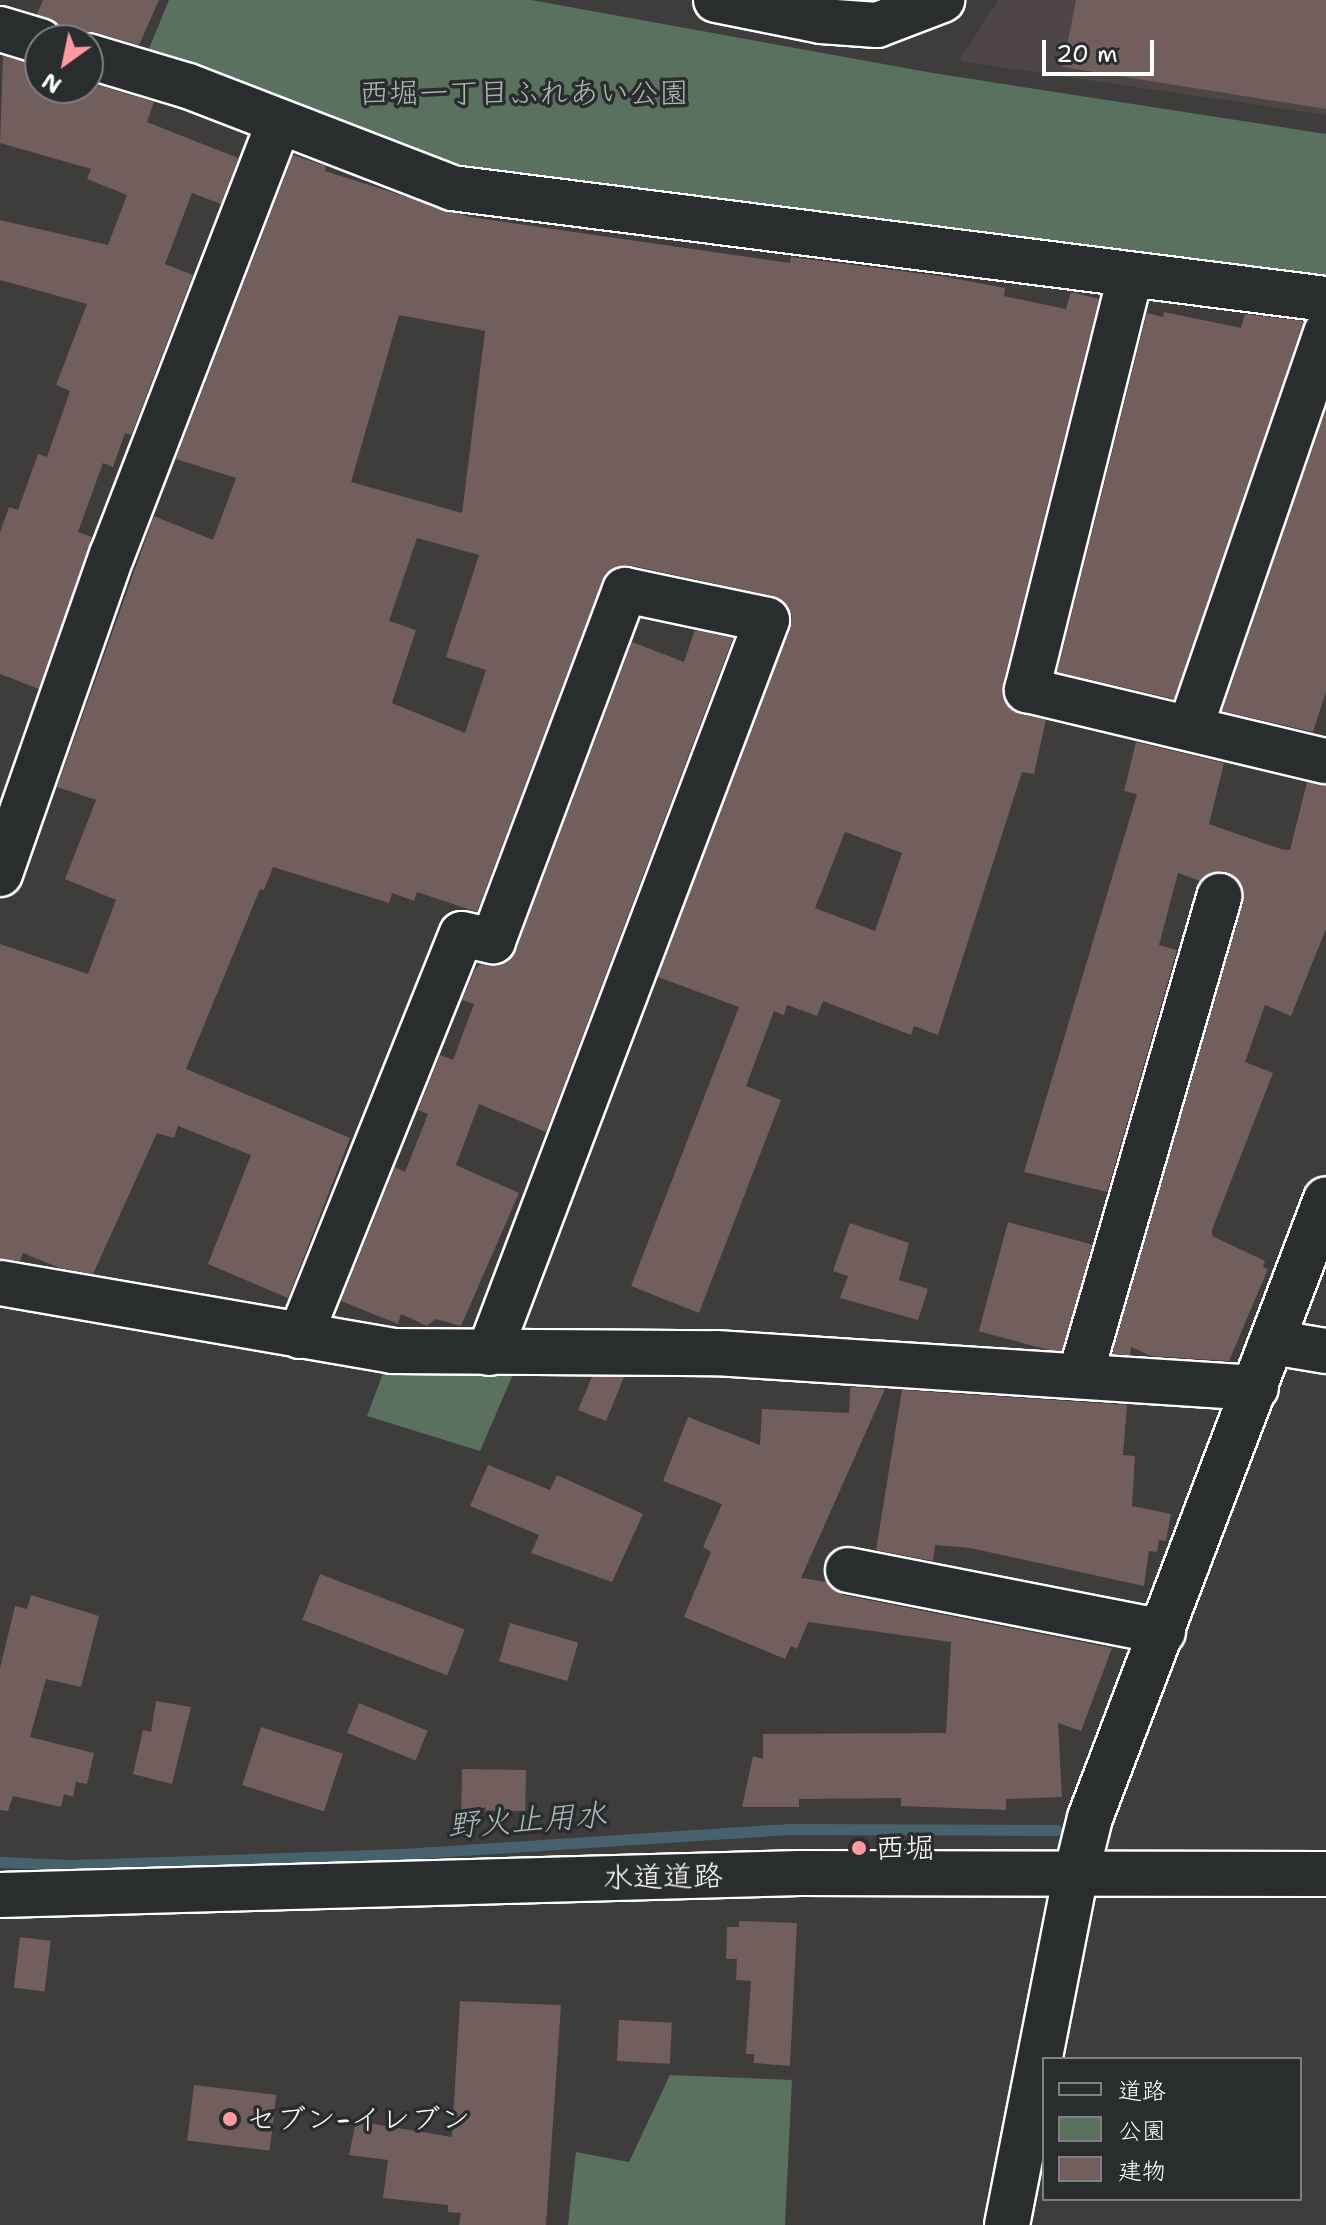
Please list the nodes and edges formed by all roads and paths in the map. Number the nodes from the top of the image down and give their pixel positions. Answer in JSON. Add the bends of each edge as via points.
{"nodes":[{"id":1,"x":716,"y":0,"type":"edge"},
{"id":2,"x":942,"y":0,"type":"edge"},
{"id":3,"x":0,"y":29,"type":"edge"},
{"id":4,"x":24,"y":36,"type":"edge"},
{"id":5,"x":104,"y":61,"type":"edge"},
{"id":6,"x":279,"y":122,"type":"junction"},
{"id":7,"x":1130,"y":277,"type":"junction"},
{"id":8,"x":1326,"y":299,"type":"edge"},
{"id":9,"x":1326,"y":332,"type":"edge"},
{"id":10,"x":1190,"y":728,"type":"junction"},
{"id":11,"x":1326,"y":761,"type":"edge"},
{"id":12,"x":0,"y":874,"type":"edge"},
{"id":13,"x":1219,"y":896,"type":"dead end"},
{"id":14,"x":1326,"y":1199,"type":"edge"},
{"id":15,"x":0,"y":1283,"type":"edge"},
{"id":16,"x":300,"y":1336,"type":"junction"},
{"id":17,"x":1272,"y":1342,"type":"junction"},
{"id":18,"x":1326,"y":1351,"type":"edge"},
{"id":19,"x":489,"y":1353,"type":"junction"},
{"id":20,"x":1080,"y":1376,"type":"junction"},
{"id":21,"x":1256,"y":1388,"type":"junction"},
{"id":22,"x":848,"y":1570,"type":"dead end"},
{"id":23,"x":1163,"y":1632,"type":"junction"},
{"id":24,"x":1076,"y":1874,"type":"junction"},
{"id":25,"x":1326,"y":1874,"type":"edge"},
{"id":26,"x":0,"y":1895,"type":"edge"},
{"id":27,"x":1007,"y":2225,"type":"edge"}],
"edges":[{"from":1,"to":2,"type":"street","via":[[821,21],[877,25]]},
{"from":3,"to":4,"type":"street"},
{"from":5,"to":6,"type":"street"},
{"from":6,"to":7,"type":"street","via":[[452,188]]},
{"from":6,"to":12,"type":"street","via":[[112,555]]},
{"from":7,"to":8,"type":"street"},
{"from":7,"to":10,"type":"street","via":[[1027,690]]},
{"from":9,"to":10,"type":"street"},
{"from":10,"to":11,"type":"street"},
{"from":13,"to":20,"type":"street"},
{"from":14,"to":17,"type":"street"},
{"from":15,"to":16,"type":"street"},
{"from":16,"to":19,"type":"street","via":[[392,1351]]},
{"from":16,"to":19,"type":"street","via":[[462,934],[493,941],[625,590],[767,620]]},
{"from":17,"to":18,"type":"street"},
{"from":17,"to":21,"type":"street"},
{"from":19,"to":20,"type":"street","via":[[716,1353]]},
{"from":20,"to":21,"type":"street"},
{"from":21,"to":23,"type":"street"},
{"from":22,"to":23,"type":"street"},
{"from":23,"to":24,"type":"street","via":[[1090,1818]]},
{"from":24,"to":25,"type":"street","name":"水道道路"},
{"from":24,"to":26,"type":"street","name":"水道道路","via":[[800,1873],[348,1884],[193,1894]]},
{"from":24,"to":27,"type":"street"}]}
